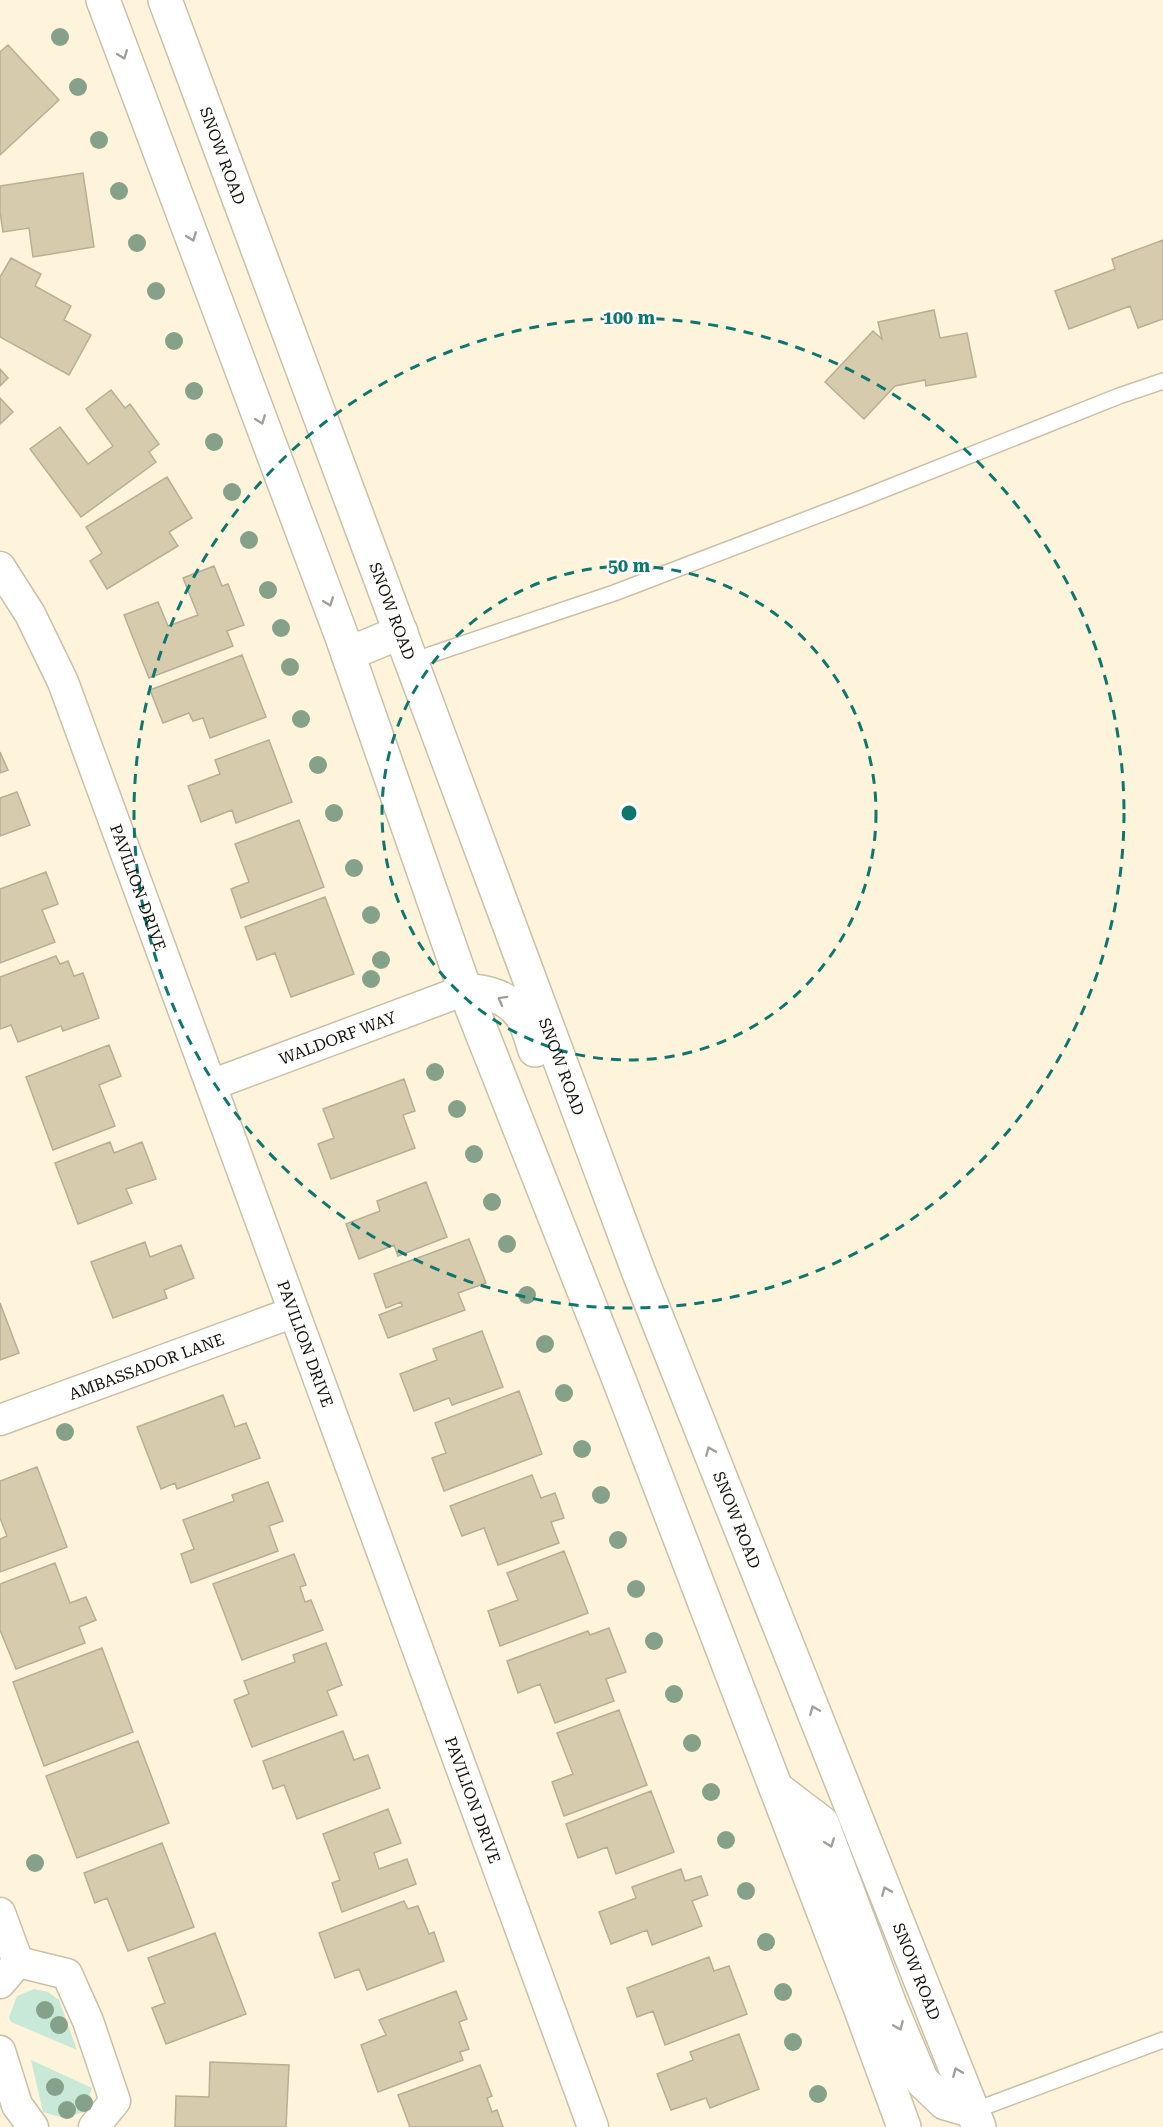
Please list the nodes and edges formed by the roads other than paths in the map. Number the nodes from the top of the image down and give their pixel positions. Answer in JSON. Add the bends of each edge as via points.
{"nodes":[{"id":1,"x":103,"y":0,"type":"edge"},
{"id":2,"x":165,"y":0,"type":"edge"},
{"id":3,"x":1163,"y":381,"type":"edge"},
{"id":4,"x":0,"y":567,"type":"edge"},
{"id":5,"x":406,"y":647,"type":"junction"},
{"id":6,"x":348,"y":654,"type":"junction"},
{"id":7,"x":465,"y":990,"type":"junction"},
{"id":8,"x":211,"y":1085,"type":"junction"},
{"id":9,"x":639,"y":1273,"type":"junction"},
{"id":10,"x":294,"y":1312,"type":"junction"},
{"id":11,"x":0,"y":1420,"type":"edge"},
{"id":12,"x":776,"y":1788,"type":"junction"},
{"id":13,"x":0,"y":1913,"type":"edge"},
{"id":14,"x":9,"y":1973,"type":"edge"},
{"id":15,"x":1163,"y":2040,"type":"edge"},
{"id":16,"x":0,"y":2051,"type":"edge"},
{"id":17,"x":976,"y":2119,"type":"edge"},
{"id":18,"x":33,"y":2127,"type":"edge"},
{"id":19,"x":94,"y":2127,"type":"edge"},
{"id":20,"x":593,"y":2127,"type":"edge"},
{"id":21,"x":904,"y":2127,"type":"edge"}],
"edges":[{"from":1,"to":6,"type":"main road","one_way":true},
{"from":2,"to":5,"type":"main road","name":"SNOW ROAD"},
{"from":3,"to":5,"type":"lane","via":[[614,593]]},
{"from":4,"to":8,"type":"street","name":"PAVILION DRIVE","via":[[30,614],[63,682]]},
{"from":5,"to":6,"type":"main road"},
{"from":5,"to":9,"type":"main road","name":"SNOW ROAD"},
{"from":6,"to":7,"type":"main road"},
{"from":7,"to":8,"type":"street","name":"WALDORF WAY"},
{"from":9,"to":7,"type":"main road","one_way":true,"via":[[609,1239],[521,1015],[500,997]]},
{"from":7,"to":12,"type":"main road"},
{"from":8,"to":10,"type":"street","name":"PAVILION DRIVE"},
{"from":17,"to":9,"type":"main road","name":"SNOW ROAD","one_way":true},
{"from":10,"to":11,"type":"street","name":"AMBASSADOR LANE"},
{"from":10,"to":20,"type":"street","name":"PAVILION DRIVE"},
{"from":12,"to":17,"type":"main road","one_way":true,"via":[[822,1822],[922,2081],[945,2103]]},
{"from":12,"to":21,"type":"main road"},
{"from":13,"to":14,"type":"street"},
{"from":14,"to":19,"type":"street","via":[[67,1974],[88,2021],[115,2101]]},
{"from":15,"to":17,"type":"lane"},
{"from":16,"to":18,"type":"street","via":[[17,2105]]}]}
